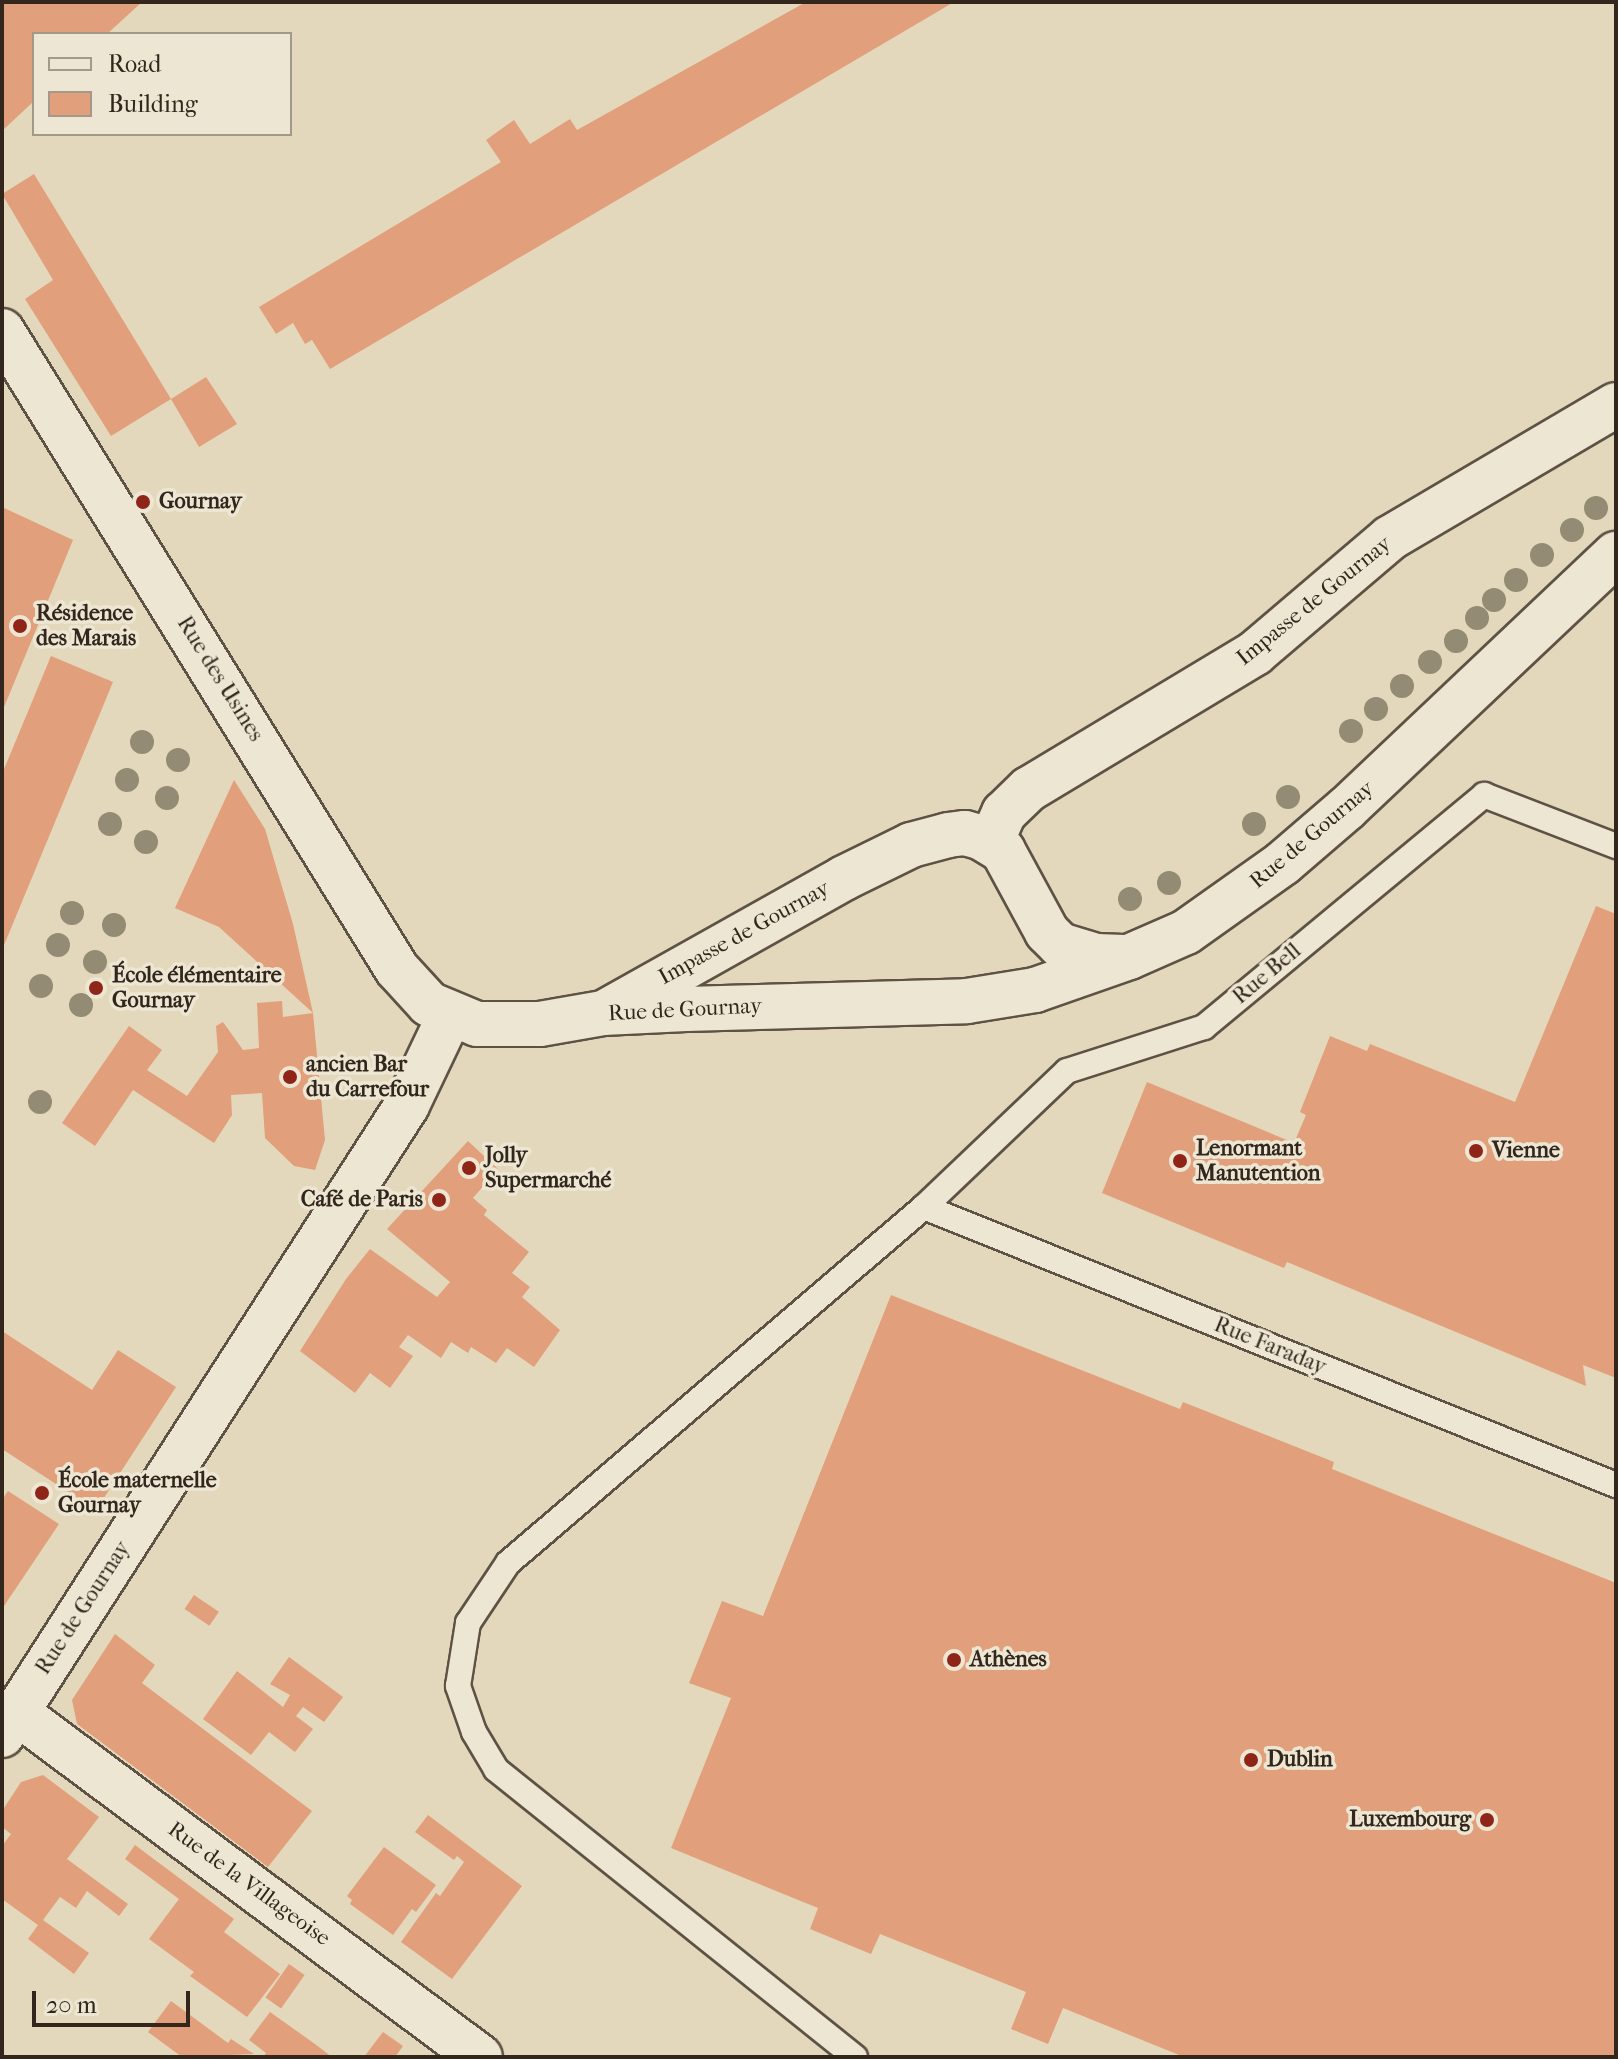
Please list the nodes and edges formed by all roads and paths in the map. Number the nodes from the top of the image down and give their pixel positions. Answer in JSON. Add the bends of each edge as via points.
{"nodes":[{"id":1,"x":2,"y":331,"type":"edge"},
{"id":2,"x":1616,"y":405,"type":"edge"},
{"id":3,"x":1616,"y":554,"type":"edge"},
{"id":4,"x":991,"y":842,"type":"junction"},
{"id":5,"x":1616,"y":846,"type":"edge"},
{"id":6,"x":1129,"y":957,"type":"junction"},
{"id":7,"x":603,"y":1013,"type":"junction"},
{"id":8,"x":450,"y":1015,"type":"junction"},
{"id":9,"x":924,"y":1207,"type":"junction"},
{"id":10,"x":1616,"y":1485,"type":"edge"},
{"id":11,"x":9,"y":1724,"type":"edge"},
{"id":12,"x":480,"y":2057,"type":"edge"},
{"id":13,"x":855,"y":2057,"type":"edge"}],
"edges":[{"from":1,"to":8,"type":"street","name":"Rue des Usines","via":[[397,969],[429,1004]]},
{"from":2,"to":4,"type":"street","name":"Impasse de Gournay","via":[[1399,532],[1245,660],[1029,789],[1004,813]]},
{"from":3,"to":6,"type":"street","name":"Rue de Gournay","via":[[1292,855],[1214,915]]},
{"from":4,"to":6,"type":"street","via":[[1003,851],[1047,932],[1060,945],[1096,956]]},
{"from":4,"to":7,"type":"street","name":"Impasse de Gournay","via":[[965,833],[931,838],[844,878]]},
{"from":5,"to":9,"type":"lane","name":"Rue Bell","via":[[1484,795],[1204,1027],[1067,1071]]},
{"from":6,"to":7,"type":"street","name":"Rue de Gournay","via":[[1035,990],[967,1001]]},
{"from":7,"to":8,"type":"street","name":"Rue de Gournay","via":[[503,1026]]},
{"from":8,"to":11,"type":"street","name":"Rue de Gournay","via":[[407,1105]]},
{"from":9,"to":10,"type":"lane","name":"Rue Faraday"},
{"from":9,"to":13,"type":"lane","via":[[508,1563],[468,1623],[458,1686],[474,1732],[496,1769]]},
{"from":11,"to":12,"type":"street","name":"Rue de la Villageoise"}]}
